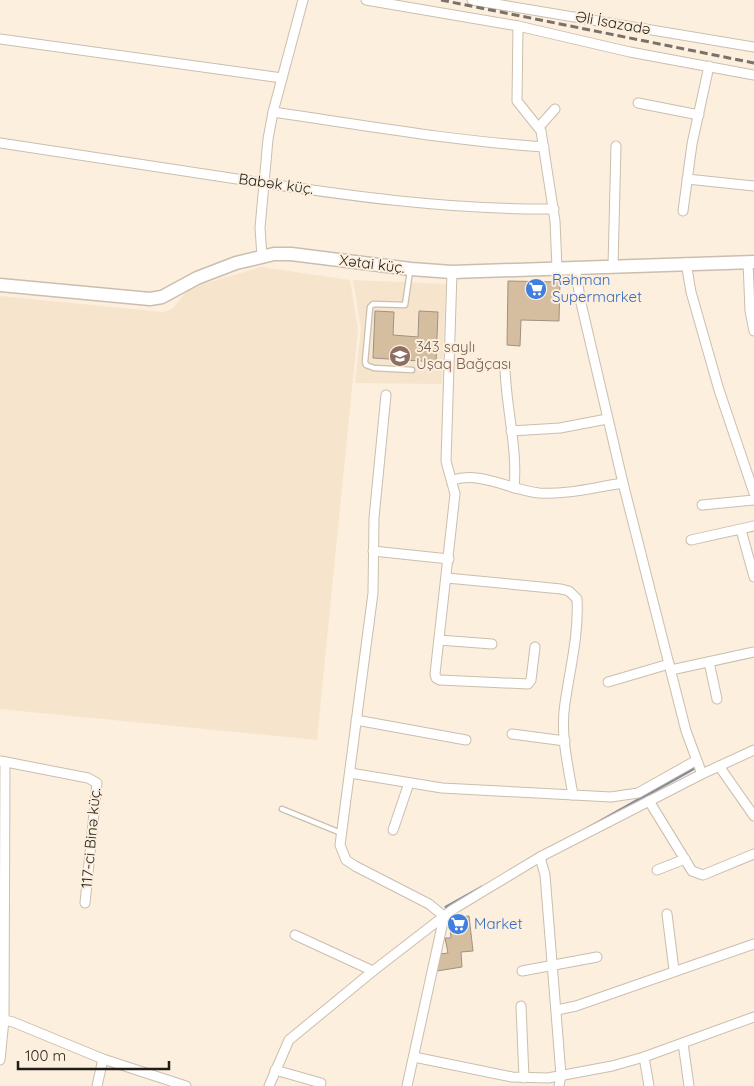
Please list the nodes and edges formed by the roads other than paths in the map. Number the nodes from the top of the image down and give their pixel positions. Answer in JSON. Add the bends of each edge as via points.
{"nodes":[{"id":1,"x":303,"y":0,"type":"edge"},
{"id":2,"x":366,"y":0,"type":"edge"},
{"id":3,"x":472,"y":0,"type":"edge"},
{"id":4,"x":493,"y":2,"type":"edge"},
{"id":5,"x":518,"y":26,"type":"junction"},
{"id":6,"x":0,"y":38,"type":"edge"},
{"id":7,"x":754,"y":47,"type":"edge"},
{"id":8,"x":710,"y":66,"type":"junction"},
{"id":9,"x":754,"y":75,"type":"edge"},
{"id":10,"x":282,"y":78,"type":"junction"},
{"id":11,"x":638,"y":103,"type":"dead end"},
{"id":12,"x":555,"y":109,"type":"dead end"},
{"id":13,"x":273,"y":112,"type":"junction"},
{"id":14,"x":699,"y":115,"type":"junction"},
{"id":15,"x":539,"y":127,"type":"junction"},
{"id":16,"x":0,"y":143,"type":"edge"},
{"id":17,"x":616,"y":146,"type":"dead end"},
{"id":18,"x":544,"y":148,"type":"junction"},
{"id":19,"x":687,"y":179,"type":"junction"},
{"id":20,"x":264,"y":183,"type":"junction"},
{"id":21,"x":754,"y":186,"type":"edge"},
{"id":22,"x":554,"y":209,"type":"junction"},
{"id":23,"x":683,"y":211,"type":"dead end"},
{"id":24,"x":262,"y":256,"type":"junction"},
{"id":25,"x":751,"y":262,"type":"edge"},
{"id":26,"x":686,"y":263,"type":"junction"},
{"id":27,"x":613,"y":266,"type":"junction"},
{"id":28,"x":557,"y":268,"type":"junction"},
{"id":29,"x":575,"y":268,"type":"junction"},
{"id":30,"x":411,"y":269,"type":"junction"},
{"id":31,"x":452,"y":272,"type":"junction"},
{"id":32,"x":0,"y":285,"type":"edge"},
{"id":33,"x":754,"y":331,"type":"edge"},
{"id":34,"x":505,"y":368,"type":"dead end"},
{"id":35,"x":412,"y":370,"type":"dead end"},
{"id":36,"x":386,"y":395,"type":"dead end"},
{"id":37,"x":608,"y":420,"type":"junction"},
{"id":38,"x":511,"y":431,"type":"junction"},
{"id":39,"x":453,"y":480,"type":"junction"},
{"id":40,"x":623,"y":483,"type":"junction"},
{"id":41,"x":514,"y":488,"type":"junction"},
{"id":42,"x":754,"y":493,"type":"edge"},
{"id":43,"x":754,"y":500,"type":"edge"},
{"id":44,"x":702,"y":505,"type":"dead end"},
{"id":45,"x":754,"y":526,"type":"edge"},
{"id":46,"x":741,"y":530,"type":"junction"},
{"id":47,"x":691,"y":540,"type":"dead end"},
{"id":48,"x":373,"y":551,"type":"junction"},
{"id":49,"x":449,"y":559,"type":"junction"},
{"id":50,"x":754,"y":577,"type":"edge"},
{"id":51,"x":447,"y":578,"type":"junction"},
{"id":52,"x":439,"y":640,"type":"junction"},
{"id":53,"x":492,"y":644,"type":"dead end"},
{"id":54,"x":535,"y":648,"type":"dead end"},
{"id":55,"x":754,"y":652,"type":"edge"},
{"id":56,"x":709,"y":662,"type":"junction"},
{"id":57,"x":670,"y":667,"type":"junction"},
{"id":58,"x":608,"y":682,"type":"dead end"},
{"id":59,"x":717,"y":699,"type":"dead end"},
{"id":60,"x":356,"y":720,"type":"junction"},
{"id":61,"x":512,"y":734,"type":"dead end"},
{"id":62,"x":466,"y":740,"type":"dead end"},
{"id":63,"x":565,"y":741,"type":"junction"},
{"id":64,"x":754,"y":750,"type":"edge"},
{"id":65,"x":3,"y":761,"type":"edge"},
{"id":66,"x":695,"y":761,"type":"junction"},
{"id":67,"x":719,"y":766,"type":"junction"},
{"id":68,"x":350,"y":773,"type":"junction"},
{"id":69,"x":702,"y":774,"type":"junction"},
{"id":70,"x":409,"y":783,"type":"junction"},
{"id":71,"x":573,"y":796,"type":"junction"},
{"id":72,"x":649,"y":801,"type":"junction"},
{"id":73,"x":282,"y":809,"type":"dead end"},
{"id":74,"x":754,"y":816,"type":"edge"},
{"id":75,"x":393,"y":830,"type":"dead end"},
{"id":76,"x":341,"y":832,"type":"junction"},
{"id":77,"x":754,"y":854,"type":"edge"},
{"id":78,"x":540,"y":857,"type":"junction"},
{"id":79,"x":686,"y":859,"type":"junction"},
{"id":80,"x":657,"y":870,"type":"dead end"},
{"id":81,"x":85,"y":903,"type":"dead end"},
{"id":82,"x":667,"y":914,"type":"dead end"},
{"id":83,"x":444,"y":917,"type":"junction"},
{"id":84,"x":295,"y":934,"type":"dead end"},
{"id":85,"x":754,"y":944,"type":"edge"},
{"id":86,"x":597,"y":957,"type":"dead end"},
{"id":87,"x":553,"y":966,"type":"junction"},
{"id":88,"x":674,"y":970,"type":"junction"},
{"id":89,"x":373,"y":971,"type":"junction"},
{"id":90,"x":522,"y":971,"type":"dead end"},
{"id":91,"x":521,"y":1006,"type":"dead end"},
{"id":92,"x":557,"y":1010,"type":"junction"},
{"id":93,"x":754,"y":1017,"type":"edge"},
{"id":94,"x":2,"y":1020,"type":"edge"},
{"id":95,"x":683,"y":1043,"type":"junction"},
{"id":96,"x":414,"y":1056,"type":"junction"},
{"id":97,"x":644,"y":1057,"type":"junction"},
{"id":98,"x":103,"y":1059,"type":"junction"},
{"id":99,"x":0,"y":1060,"type":"edge"},
{"id":100,"x":275,"y":1070,"type":"junction"},
{"id":101,"x":561,"y":1075,"type":"junction"},
{"id":102,"x":524,"y":1078,"type":"junction"},
{"id":103,"x":321,"y":1083,"type":"dead end"},
{"id":104,"x":97,"y":1086,"type":"edge"},
{"id":105,"x":186,"y":1086,"type":"edge"},
{"id":106,"x":269,"y":1086,"type":"edge"},
{"id":107,"x":407,"y":1086,"type":"edge"},
{"id":108,"x":559,"y":1086,"type":"edge"},
{"id":109,"x":649,"y":1086,"type":"edge"},
{"id":110,"x":689,"y":1086,"type":"edge"}],
"edges":[{"from":1,"to":10,"type":"street"},
{"from":2,"to":5,"type":"street"},
{"from":3,"to":4,"type":"street","name":"Əli İsazadə"},
{"from":4,"to":7,"type":"street","name":"Əli İsazadə"},
{"from":5,"to":8,"type":"street","via":[[630,52]]},
{"from":5,"to":15,"type":"street","via":[[517,102]]},
{"from":6,"to":10,"type":"street"},
{"from":8,"to":9,"type":"street"},
{"from":8,"to":14,"type":"street"},
{"from":10,"to":13,"type":"street"},
{"from":11,"to":14,"type":"street"},
{"from":12,"to":15,"type":"street"},
{"from":13,"to":18,"type":"street","via":[[425,135]]},
{"from":13,"to":20,"type":"street"},
{"from":14,"to":19,"type":"street"},
{"from":15,"to":18,"type":"street"},
{"from":16,"to":20,"type":"street","name":"Babək küç."},
{"from":17,"to":27,"type":"street"},
{"from":18,"to":22,"type":"street"},
{"from":19,"to":21,"type":"street"},
{"from":19,"to":23,"type":"street"},
{"from":20,"to":22,"type":"street","name":"Babək küç.","via":[[443,206]]},
{"from":20,"to":24,"type":"street","via":[[260,228]]},
{"from":22,"to":28,"type":"street"},
{"from":24,"to":30,"type":"street","name":"Xətai küç.","via":[[283,253]]},
{"from":24,"to":32,"type":"street","name":"Xətai küç.","via":[[216,270],[162,297],[150,299]]},
{"from":25,"to":26,"type":"street","name":"Xətai küç."},
{"from":25,"to":33,"type":"street","via":[[750,311]]},
{"from":26,"to":27,"type":"street","name":"Xətai küç."},
{"from":26,"to":42,"type":"street","via":[[719,390]]},
{"from":27,"to":29,"type":"street","name":"Xətai küç."},
{"from":28,"to":29,"type":"street","name":"Xətai küç."},
{"from":28,"to":31,"type":"street","name":"Xətai küç."},
{"from":29,"to":37,"type":"street"},
{"from":30,"to":31,"type":"street","name":"Xətai küç."},
{"from":30,"to":35,"type":"lane","via":[[405,305],[374,304],[370,307],[365,362],[374,368]]},
{"from":31,"to":39,"type":"street","via":[[446,461]]},
{"from":34,"to":38,"type":"street"},
{"from":36,"to":48,"type":"street"},
{"from":37,"to":38,"type":"street","via":[[560,428]]},
{"from":37,"to":40,"type":"street"},
{"from":38,"to":41,"type":"street"},
{"from":39,"to":41,"type":"street","via":[[478,478]]},
{"from":39,"to":49,"type":"street","via":[[455,494]]},
{"from":40,"to":41,"type":"street","via":[[553,494]]},
{"from":40,"to":57,"type":"street"},
{"from":43,"to":44,"type":"street"},
{"from":45,"to":46,"type":"street"},
{"from":46,"to":47,"type":"street"},
{"from":46,"to":50,"type":"street"},
{"from":48,"to":49,"type":"street"},
{"from":48,"to":60,"type":"street","via":[[373,593]]},
{"from":49,"to":51,"type":"street"},
{"from":51,"to":52,"type":"street"},
{"from":51,"to":63,"type":"street","via":[[561,589],[574,595],[578,606],[571,678],[565,703]]},
{"from":52,"to":53,"type":"street"},
{"from":52,"to":54,"type":"street","via":[[435,674],[440,680],[528,684]]},
{"from":55,"to":56,"type":"street"},
{"from":56,"to":57,"type":"street"},
{"from":56,"to":59,"type":"street"},
{"from":57,"to":58,"type":"street"},
{"from":57,"to":66,"type":"street"},
{"from":60,"to":62,"type":"street"},
{"from":60,"to":68,"type":"street"},
{"from":61,"to":63,"type":"street"},
{"from":63,"to":71,"type":"street"},
{"from":64,"to":67,"type":"street"},
{"from":65,"to":81,"type":"street","name":"117-ci Binə küç.","via":[[88,778],[97,783]]},
{"from":65,"to":94,"type":"street"},
{"from":66,"to":69,"type":"street"},
{"from":66,"to":71,"type":"street","via":[[628,796]]},
{"from":67,"to":69,"type":"street"},
{"from":67,"to":74,"type":"street"},
{"from":68,"to":70,"type":"street"},
{"from":68,"to":76,"type":"street"},
{"from":69,"to":72,"type":"street"},
{"from":70,"to":71,"type":"street"},
{"from":70,"to":75,"type":"street"},
{"from":72,"to":78,"type":"street"},
{"from":72,"to":79,"type":"street"},
{"from":73,"to":76,"type":"lane"},
{"from":76,"to":83,"type":"street","via":[[340,845],[346,860],[429,904]]},
{"from":77,"to":79,"type":"street","via":[[703,875],[692,870]]},
{"from":78,"to":83,"type":"street"},
{"from":78,"to":87,"type":"street","via":[[546,876]]},
{"from":79,"to":80,"type":"street"},
{"from":82,"to":88,"type":"street"},
{"from":83,"to":89,"type":"street"},
{"from":83,"to":96,"type":"street"},
{"from":84,"to":89,"type":"street"},
{"from":85,"to":88,"type":"street"},
{"from":86,"to":87,"type":"street"},
{"from":87,"to":90,"type":"street"},
{"from":87,"to":92,"type":"street"},
{"from":88,"to":92,"type":"street"},
{"from":89,"to":100,"type":"street","via":[[288,1040]]},
{"from":91,"to":102,"type":"street"},
{"from":92,"to":101,"type":"street"},
{"from":93,"to":95,"type":"street"},
{"from":94,"to":98,"type":"street"},
{"from":94,"to":99,"type":"street"},
{"from":95,"to":97,"type":"street"},
{"from":95,"to":110,"type":"street"},
{"from":96,"to":102,"type":"street"},
{"from":96,"to":107,"type":"street"},
{"from":97,"to":101,"type":"street"},
{"from":97,"to":109,"type":"street"},
{"from":98,"to":104,"type":"street"},
{"from":98,"to":105,"type":"street"},
{"from":100,"to":103,"type":"street"},
{"from":100,"to":106,"type":"street"},
{"from":101,"to":102,"type":"street"},
{"from":101,"to":108,"type":"street"}]}
